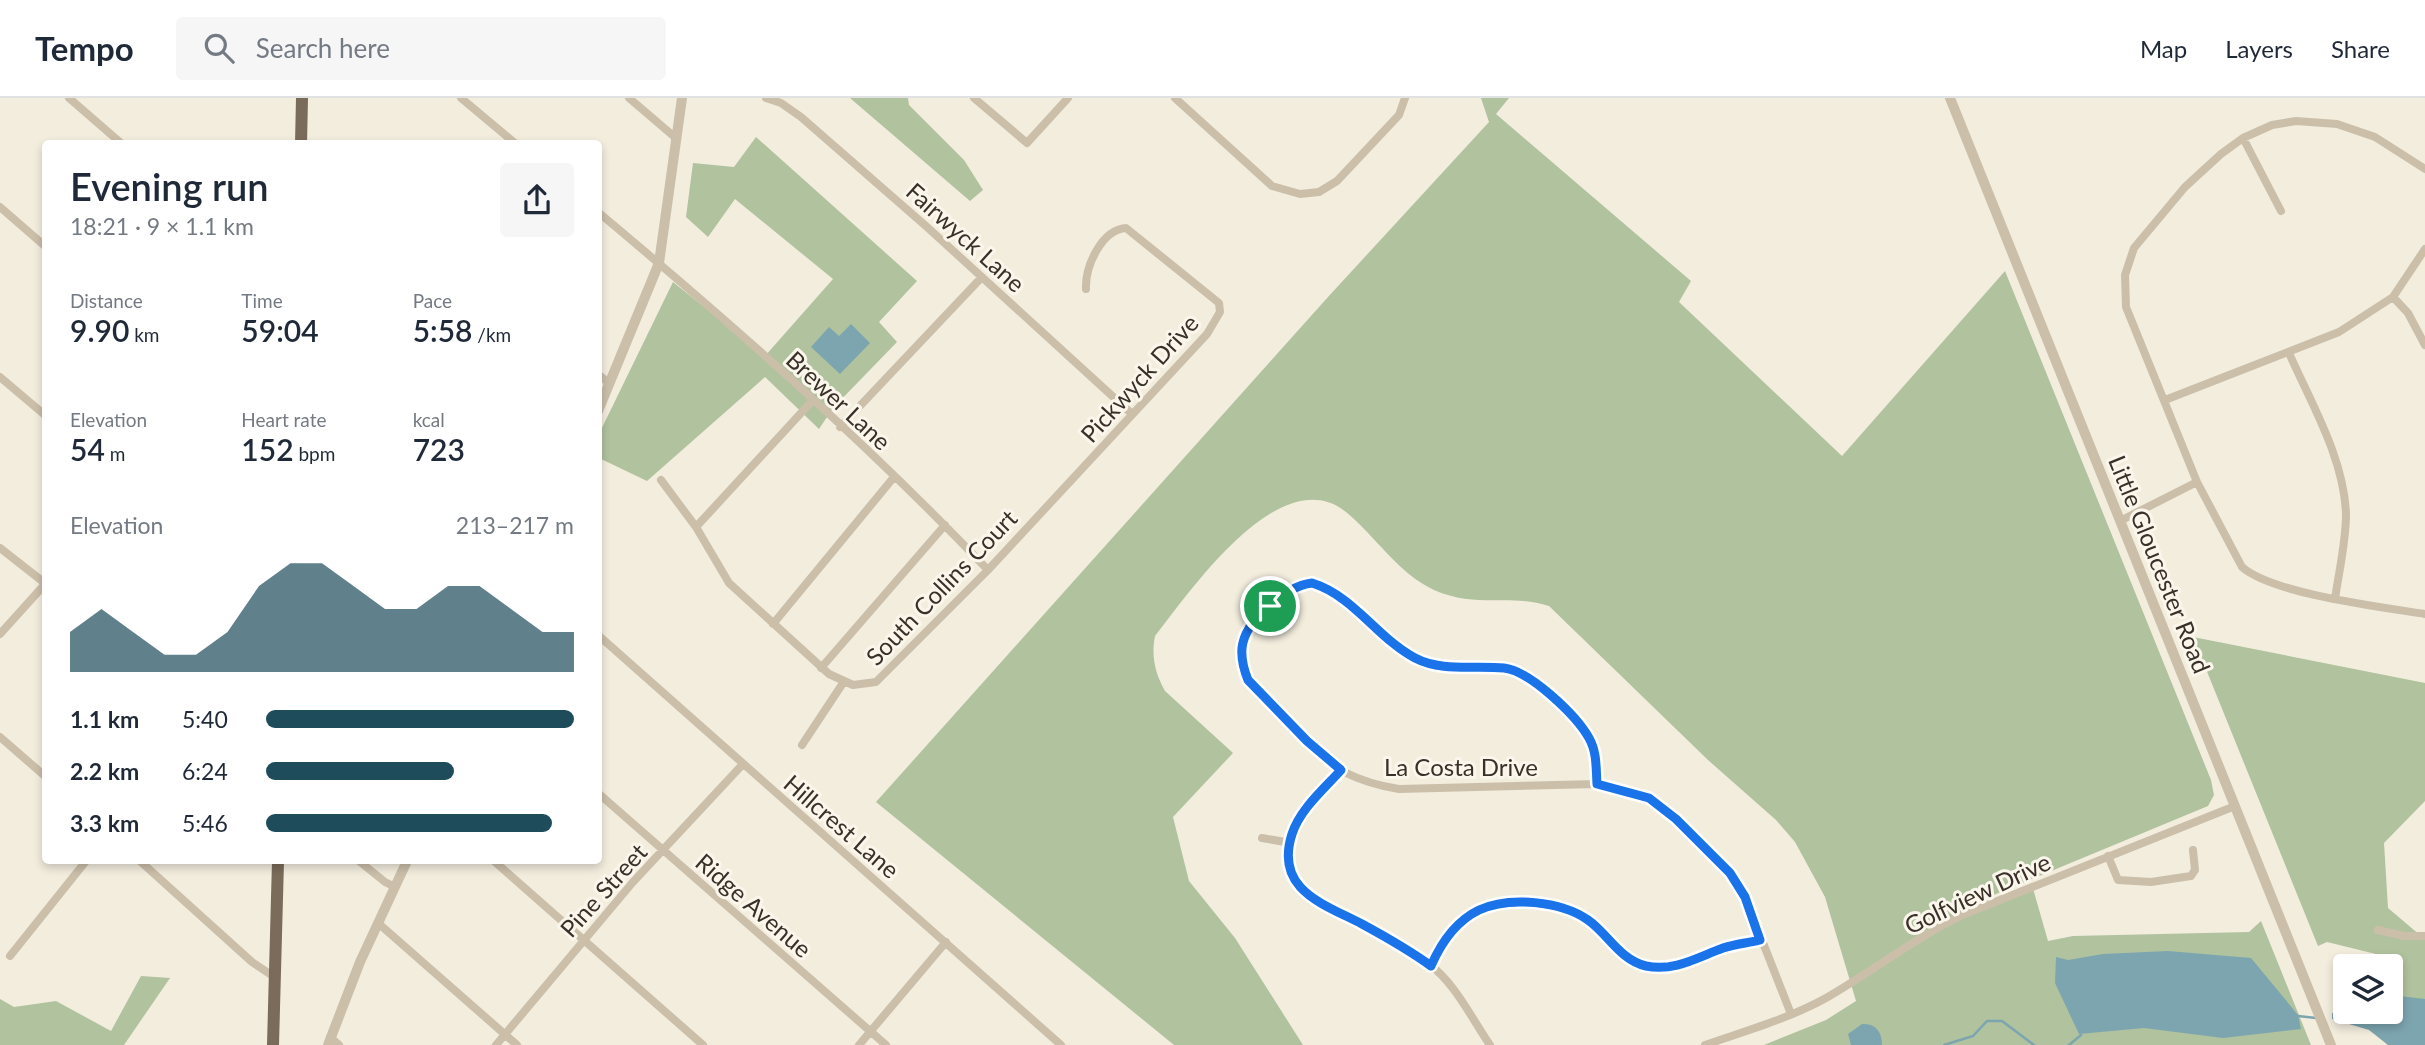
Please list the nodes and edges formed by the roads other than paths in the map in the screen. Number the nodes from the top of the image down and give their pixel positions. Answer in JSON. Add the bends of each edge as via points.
{"nodes":[{"id":1,"x":69,"y":98,"type":"edge"},
{"id":2,"x":302,"y":98,"type":"edge"},
{"id":3,"x":461,"y":98,"type":"edge"},
{"id":4,"x":629,"y":98,"type":"edge"},
{"id":5,"x":682,"y":98,"type":"edge"},
{"id":6,"x":766,"y":98,"type":"edge"},
{"id":7,"x":974,"y":98,"type":"edge"},
{"id":8,"x":1068,"y":98,"type":"edge"},
{"id":9,"x":1175,"y":98,"type":"edge"},
{"id":10,"x":1405,"y":98,"type":"edge"},
{"id":11,"x":1950,"y":98,"type":"edge"},
{"id":12,"x":2243,"y":138,"type":"junction"},
{"id":13,"x":677,"y":139,"type":"junction"},
{"id":14,"x":117,"y":140,"type":"edge"},
{"id":15,"x":300,"y":140,"type":"edge"},
{"id":16,"x":511,"y":140,"type":"edge"},
{"id":17,"x":2425,"y":169,"type":"edge"},
{"id":18,"x":0,"y":207,"type":"edge"},
{"id":19,"x":2281,"y":211,"type":"dead end"},
{"id":20,"x":602,"y":215,"type":"edge"},
{"id":21,"x":42,"y":244,"type":"edge"},
{"id":22,"x":2425,"y":249,"type":"edge"},
{"id":23,"x":659,"y":263,"type":"junction"},
{"id":24,"x":982,"y":277,"type":"junction"},
{"id":25,"x":1086,"y":289,"type":"dead end"},
{"id":26,"x":2393,"y":296,"type":"junction"},
{"id":27,"x":2425,"y":345,"type":"edge"},
{"id":28,"x":2289,"y":353,"type":"junction"},
{"id":29,"x":0,"y":376,"type":"edge"},
{"id":30,"x":602,"y":377,"type":"edge"},
{"id":31,"x":610,"y":384,"type":"junction"},
{"id":32,"x":813,"y":400,"type":"junction"},
{"id":33,"x":2165,"y":400,"type":"junction"},
{"id":34,"x":602,"y":402,"type":"edge"},
{"id":35,"x":42,"y":413,"type":"edge"},
{"id":36,"x":1132,"y":414,"type":"junction"},
{"id":37,"x":840,"y":427,"type":"junction"},
{"id":38,"x":1079,"y":472,"type":"joint"},
{"id":39,"x":894,"y":477,"type":"junction"},
{"id":40,"x":661,"y":480,"type":"dead end"},
{"id":41,"x":2197,"y":482,"type":"junction"},
{"id":42,"x":2120,"y":521,"type":"junction"},
{"id":43,"x":945,"y":525,"type":"junction"},
{"id":44,"x":696,"y":527,"type":"junction"},
{"id":45,"x":0,"y":548,"type":"edge"},
{"id":46,"x":988,"y":570,"type":"junction"},
{"id":47,"x":42,"y":582,"type":"edge"},
{"id":48,"x":42,"y":587,"type":"edge"},
{"id":49,"x":2334,"y":599,"type":"junction"},
{"id":50,"x":2425,"y":614,"type":"edge"},
{"id":51,"x":773,"y":624,"type":"junction"},
{"id":52,"x":0,"y":634,"type":"edge"},
{"id":53,"x":602,"y":639,"type":"edge"},
{"id":54,"x":821,"y":668,"type":"junction"},
{"id":55,"x":843,"y":683,"type":"junction"},
{"id":56,"x":0,"y":738,"type":"edge"},
{"id":57,"x":802,"y":745,"type":"dead end"},
{"id":58,"x":743,"y":764,"type":"junction"},
{"id":59,"x":1341,"y":770,"type":"junction"},
{"id":60,"x":42,"y":774,"type":"edge"},
{"id":61,"x":1597,"y":784,"type":"junction"},
{"id":62,"x":602,"y":797,"type":"edge"},
{"id":63,"x":2235,"y":806,"type":"junction"},
{"id":64,"x":1262,"y":838,"type":"dead end"},
{"id":65,"x":1291,"y":843,"type":"junction"},
{"id":66,"x":2193,"y":850,"type":"dead end"},
{"id":67,"x":664,"y":851,"type":"junction"},
{"id":68,"x":2108,"y":856,"type":"junction"},
{"id":69,"x":84,"y":864,"type":"edge"},
{"id":70,"x":143,"y":864,"type":"edge"},
{"id":71,"x":278,"y":864,"type":"edge"},
{"id":72,"x":362,"y":864,"type":"edge"},
{"id":73,"x":406,"y":864,"type":"edge"},
{"id":74,"x":497,"y":864,"type":"edge"},
{"id":75,"x":395,"y":887,"type":"junction"},
{"id":76,"x":378,"y":923,"type":"junction"},
{"id":77,"x":2378,"y":930,"type":"dead end"},
{"id":78,"x":2425,"y":936,"type":"edge"},
{"id":79,"x":584,"y":940,"type":"junction"},
{"id":80,"x":1760,"y":940,"type":"junction"},
{"id":81,"x":946,"y":942,"type":"junction"},
{"id":82,"x":10,"y":956,"type":"dead end"},
{"id":83,"x":1431,"y":966,"type":"junction"},
{"id":84,"x":276,"y":978,"type":"junction"},
{"id":85,"x":1791,"y":1014,"type":"junction"},
{"id":86,"x":870,"y":1031,"type":"junction"},
{"id":87,"x":505,"y":1034,"type":"junction"},
{"id":88,"x":329,"y":1041,"type":"edge"},
{"id":89,"x":274,"y":1045,"type":"edge"},
{"id":90,"x":339,"y":1045,"type":"edge"},
{"id":91,"x":496,"y":1045,"type":"edge"},
{"id":92,"x":517,"y":1045,"type":"edge"},
{"id":93,"x":703,"y":1045,"type":"edge"},
{"id":94,"x":859,"y":1045,"type":"edge"},
{"id":95,"x":886,"y":1045,"type":"edge"},
{"id":96,"x":1061,"y":1045,"type":"edge"},
{"id":97,"x":1490,"y":1045,"type":"edge"},
{"id":98,"x":1705,"y":1045,"type":"edge"},
{"id":99,"x":2331,"y":1045,"type":"edge"}],
"edges":[{"from":1,"to":14,"type":"street"},
{"from":2,"to":15,"type":"main road"},
{"from":3,"to":16,"type":"street"},
{"from":4,"to":13,"type":"street"},
{"from":5,"to":13,"type":"street"},
{"from":6,"to":24,"type":"street","name":"Fairwyck Lane","via":[[801,117]]},
{"from":7,"to":8,"type":"street","via":[[1027,143]]},
{"from":9,"to":10,"type":"street","via":[[1272,186],[1300,194],[1319,192],[1337,181],[1399,115]]},
{"from":11,"to":42,"type":"street","name":"Little Gloucester Road"},
{"from":12,"to":17,"type":"street","via":[[2272,125],[2296,121],[2337,124],[2375,137]]},
{"from":12,"to":19,"type":"street"},
{"from":12,"to":33,"type":"street","via":[[2185,187],[2160,215],[2134,248],[2125,275],[2126,307]]},
{"from":13,"to":23,"type":"street"},
{"from":18,"to":21,"type":"street"},
{"from":20,"to":23,"type":"street","name":"Brewer Lane"},
{"from":22,"to":26,"type":"street"},
{"from":23,"to":31,"type":"street"},
{"from":23,"to":32,"type":"street","name":"Brewer Lane"},
{"from":24,"to":36,"type":"street","name":"Fairwyck Lane"},
{"from":24,"to":37,"type":"street"},
{"from":25,"to":36,"type":"street","name":"Pickwyck Drive","via":[[1087,269],[1104,241],[1122,228],[1133,231],[1219,303],[1217,320],[1208,334]]},
{"from":26,"to":27,"type":"street"},
{"from":26,"to":28,"type":"street","via":[[2339,332]]},
{"from":28,"to":33,"type":"street"},
{"from":28,"to":49,"type":"street","via":[[2343,489],[2346,515]]},
{"from":29,"to":35,"type":"street"},
{"from":30,"to":31,"type":"street"},
{"from":31,"to":34,"type":"street"},
{"from":32,"to":37,"type":"street","name":"Brewer Lane"},
{"from":32,"to":44,"type":"street"},
{"from":33,"to":41,"type":"street"},
{"from":36,"to":38,"type":"street","name":"Pickwyck Drive"},
{"from":37,"to":39,"type":"street","name":"Brewer Lane"},
{"from":38,"to":46,"type":"street","name":"South Collins Court"},
{"from":39,"to":43,"type":"street","name":"Brewer Lane"},
{"from":39,"to":51,"type":"street"},
{"from":40,"to":44,"type":"street"},
{"from":41,"to":42,"type":"street"},
{"from":41,"to":49,"type":"street","via":[[2242,567],[2253,577]]},
{"from":42,"to":63,"type":"street","name":"Little Gloucester Road"},
{"from":43,"to":46,"type":"street","name":"Brewer Lane"},
{"from":43,"to":54,"type":"street"},
{"from":44,"to":51,"type":"street","via":[[729,583]]},
{"from":45,"to":47,"type":"street"},
{"from":46,"to":55,"type":"street","name":"South Collins Court","via":[[876,682]]},
{"from":48,"to":52,"type":"street"},
{"from":49,"to":50,"type":"street"},
{"from":51,"to":54,"type":"street"},
{"from":53,"to":58,"type":"street","name":"Hillcrest Lane"},
{"from":54,"to":55,"type":"street"},
{"from":55,"to":57,"type":"street","name":"South Collins Court"},
{"from":56,"to":60,"type":"street"},
{"from":58,"to":67,"type":"street","name":"Pine Street"},
{"from":58,"to":81,"type":"street","name":"Hillcrest Lane"},
{"from":59,"to":61,"type":"street","name":"La Costa Drive","via":[[1371,784],[1399,789]]},
{"from":59,"to":61,"type":"street","name":"La Costa Drive","via":[[1257,689],[1244,668],[1242,647],[1249,628],[1300,584],[1324,587],[1412,657],[1428,664],[1508,668],[1526,675],[1589,737]]},
{"from":59,"to":65,"type":"street","via":[[1312,801]]},
{"from":61,"to":80,"type":"street","name":"La Costa Drive","via":[[1649,798],[1676,819],[1730,873],[1745,897]]},
{"from":62,"to":67,"type":"street","name":"Ridge Avenue"},
{"from":63,"to":68,"type":"street","name":"Golfview Drive"},
{"from":63,"to":99,"type":"street","name":"Little Gloucester Road"},
{"from":64,"to":65,"type":"street"},
{"from":65,"to":83,"type":"street","via":[[1289,868],[1308,895]]},
{"from":66,"to":68,"type":"street","via":[[2195,870],[2191,876],[2151,882],[2118,880]]},
{"from":67,"to":79,"type":"street","name":"Pine Street"},
{"from":67,"to":86,"type":"street","name":"Ridge Avenue"},
{"from":68,"to":85,"type":"street","name":"Golfview Drive","via":[[1940,926]]},
{"from":69,"to":82,"type":"street"},
{"from":70,"to":84,"type":"street"},
{"from":71,"to":84,"type":"main road"},
{"from":72,"to":75,"type":"street"},
{"from":73,"to":75,"type":"street"},
{"from":74,"to":79,"type":"street"},
{"from":75,"to":76,"type":"street"},
{"from":76,"to":87,"type":"street"},
{"from":76,"to":88,"type":"street"},
{"from":77,"to":78,"type":"street"},
{"from":79,"to":87,"type":"street","name":"Pine Street"},
{"from":79,"to":93,"type":"street"},
{"from":80,"to":83,"type":"street","via":[[1685,964],[1647,966],[1616,948],[1586,918],[1565,909],[1489,906],[1467,918],[1441,945]]},
{"from":80,"to":85,"type":"street","name":"La Costa Drive"},
{"from":81,"to":86,"type":"street"},
{"from":81,"to":96,"type":"street","name":"Hillcrest Lane"},
{"from":83,"to":97,"type":"street"},
{"from":84,"to":89,"type":"main road"},
{"from":85,"to":98,"type":"street","name":"Golfview Drive"},
{"from":86,"to":94,"type":"street"},
{"from":86,"to":95,"type":"street","name":"Ridge Avenue"},
{"from":87,"to":91,"type":"street","name":"Pine Street"},
{"from":87,"to":92,"type":"street"},
{"from":88,"to":90,"type":"street"}]}
